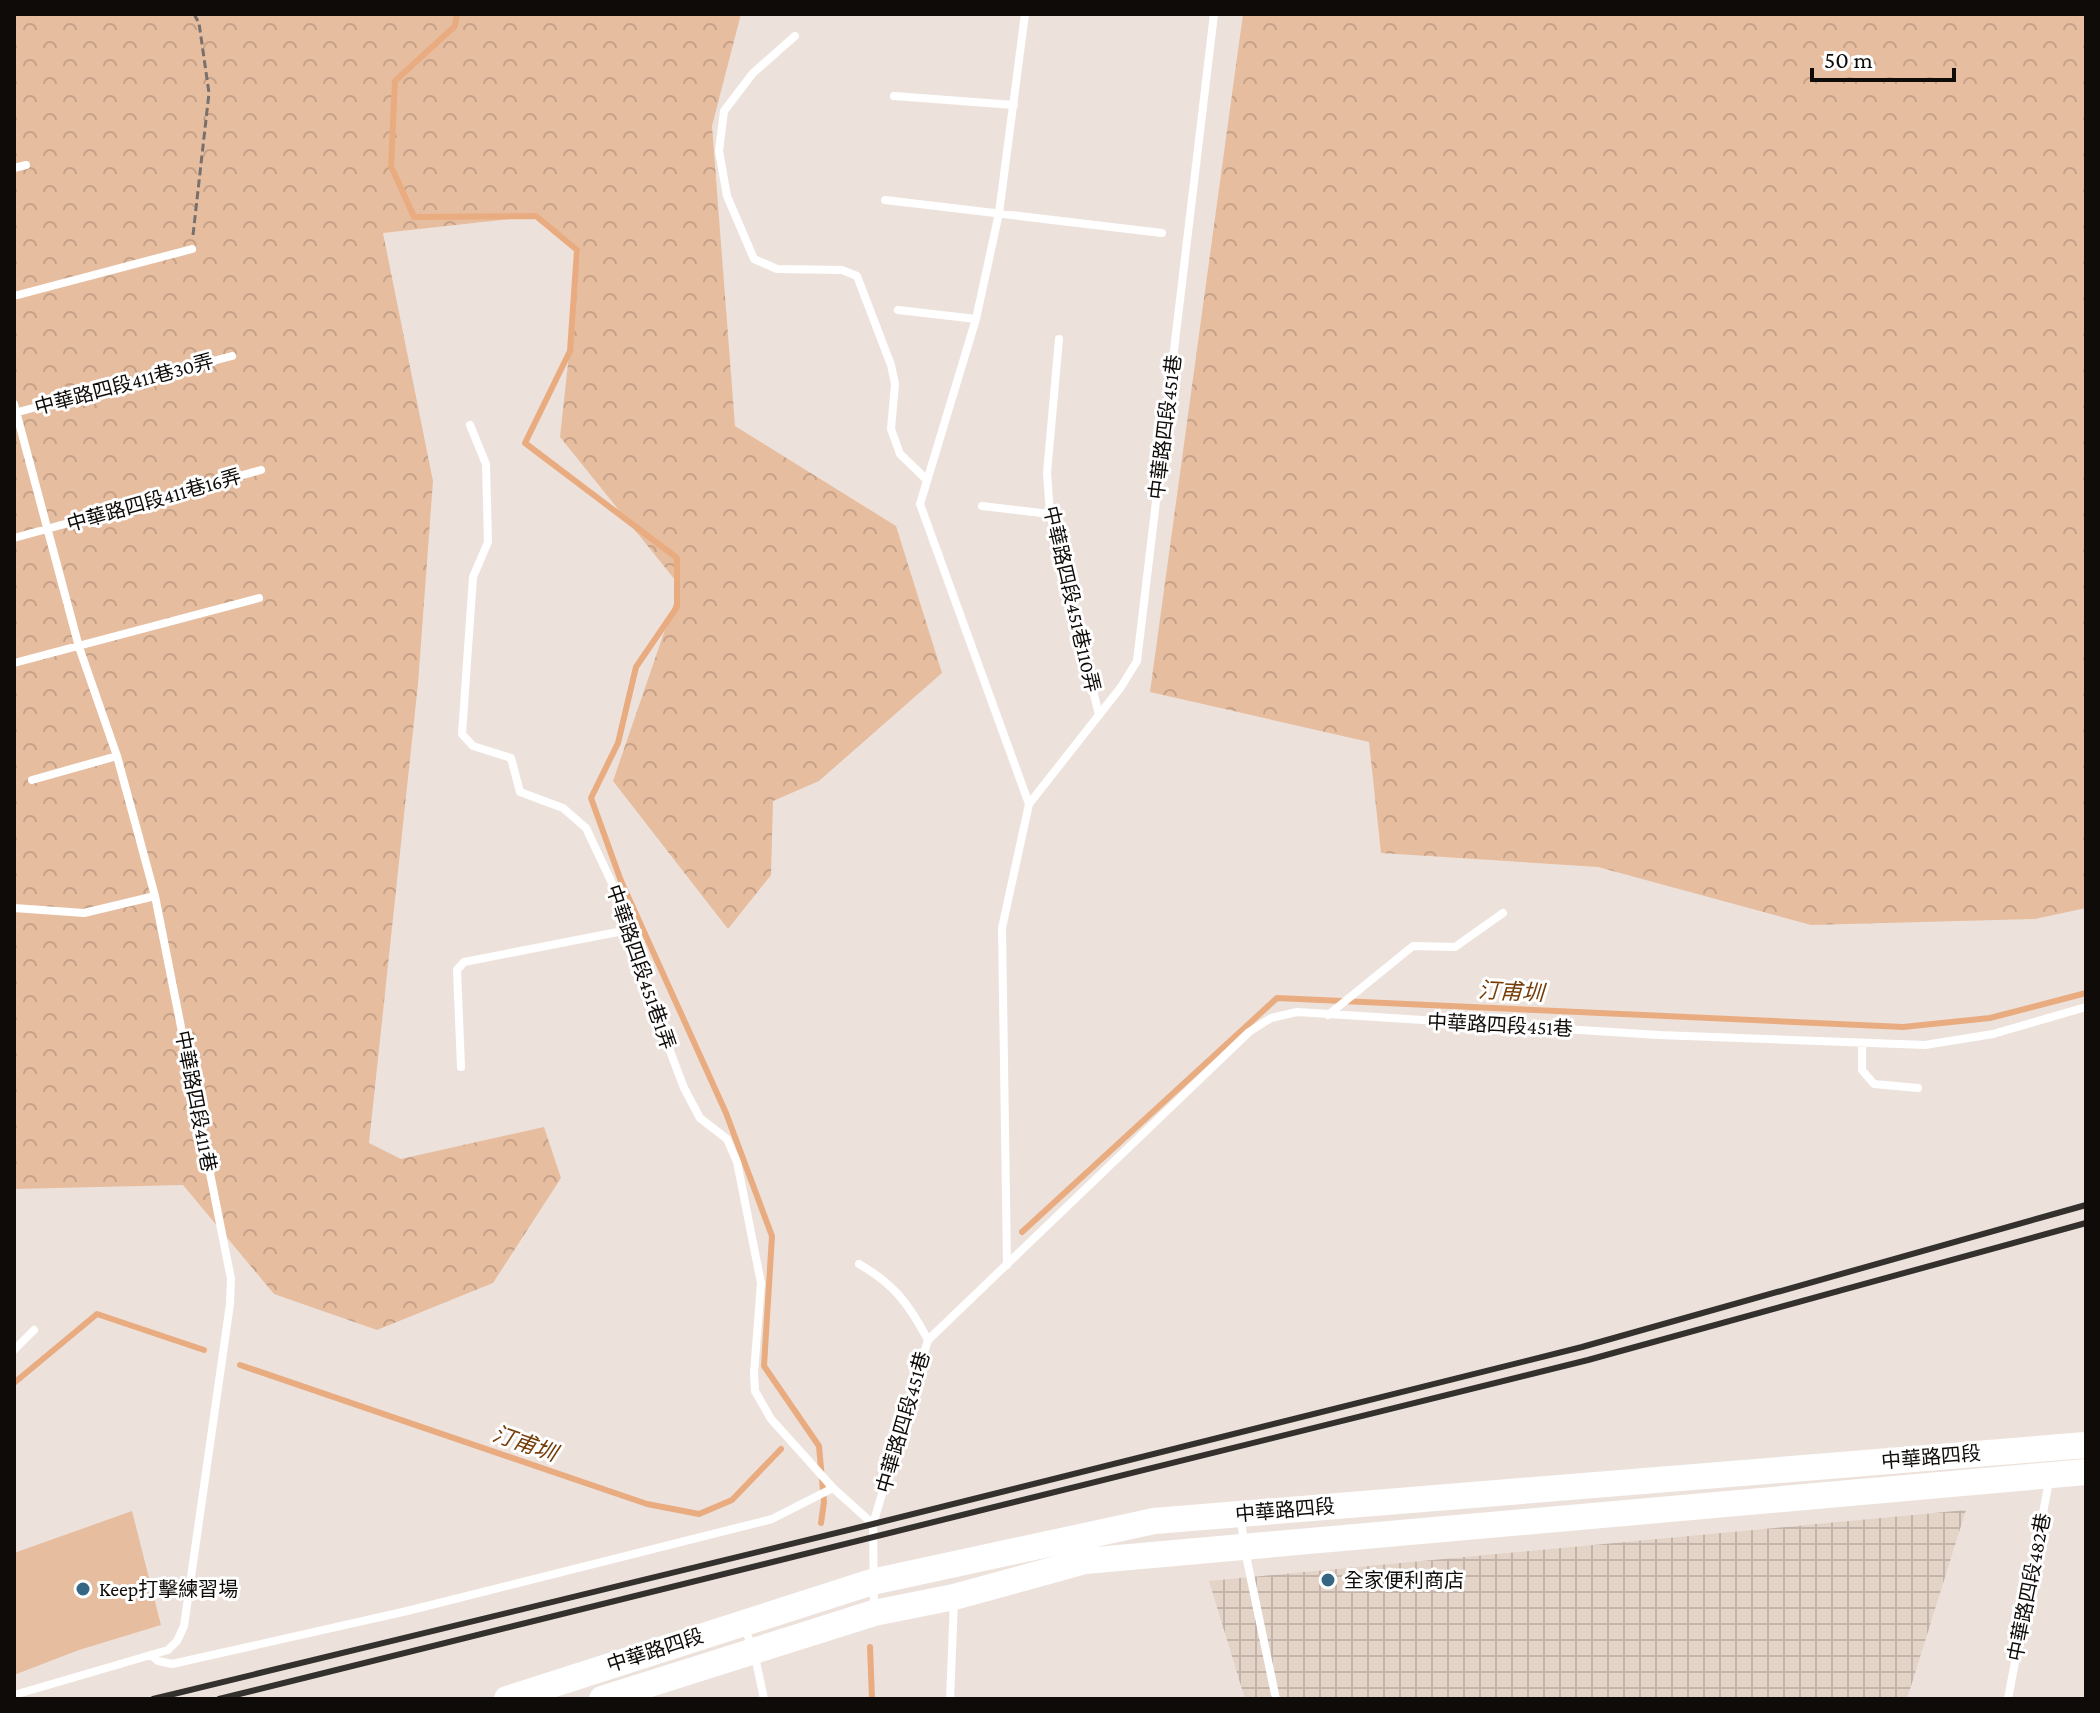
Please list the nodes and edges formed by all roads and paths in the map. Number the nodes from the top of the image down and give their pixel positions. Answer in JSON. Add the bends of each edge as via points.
{"nodes":[{"id":1,"x":194,"y":14,"type":"edge"},
{"id":2,"x":1025,"y":14,"type":"edge"},
{"id":3,"x":1214,"y":14,"type":"edge"},
{"id":4,"x":795,"y":36,"type":"dead end"},
{"id":5,"x":894,"y":96,"type":"dead end"},
{"id":6,"x":1014,"y":105,"type":"junction"},
{"id":7,"x":26,"y":165,"type":"dead end"},
{"id":8,"x":14,"y":168,"type":"edge"},
{"id":9,"x":885,"y":200,"type":"dead end"},
{"id":10,"x":999,"y":213,"type":"junction"},
{"id":11,"x":1162,"y":233,"type":"dead end"},
{"id":12,"x":192,"y":249,"type":"joint"},
{"id":13,"x":14,"y":296,"type":"edge"},
{"id":14,"x":898,"y":310,"type":"dead end"},
{"id":15,"x":976,"y":319,"type":"junction"},
{"id":16,"x":1059,"y":339,"type":"dead end"},
{"id":17,"x":232,"y":356,"type":"dead end"},
{"id":18,"x":15,"y":410,"type":"edge"},
{"id":19,"x":470,"y":425,"type":"dead end"},
{"id":20,"x":261,"y":470,"type":"dead end"},
{"id":21,"x":927,"y":480,"type":"junction"},
{"id":22,"x":982,"y":506,"type":"dead end"},
{"id":23,"x":1050,"y":514,"type":"junction"},
{"id":24,"x":47,"y":529,"type":"junction"},
{"id":25,"x":14,"y":538,"type":"edge"},
{"id":26,"x":259,"y":598,"type":"dead end"},
{"id":27,"x":79,"y":647,"type":"junction"},
{"id":28,"x":14,"y":663,"type":"edge"},
{"id":29,"x":1099,"y":715,"type":"junction"},
{"id":30,"x":117,"y":756,"type":"junction"},
{"id":31,"x":32,"y":780,"type":"dead end"},
{"id":32,"x":1029,"y":804,"type":"junction"},
{"id":33,"x":155,"y":896,"type":"junction"},
{"id":34,"x":14,"y":908,"type":"edge"},
{"id":35,"x":1503,"y":913,"type":"dead end"},
{"id":36,"x":628,"y":930,"type":"junction"},
{"id":37,"x":2086,"y":1007,"type":"edge"},
{"id":38,"x":1328,"y":1015,"type":"junction"},
{"id":39,"x":1862,"y":1044,"type":"junction"},
{"id":40,"x":461,"y":1067,"type":"dead end"},
{"id":41,"x":1918,"y":1088,"type":"dead end"},
{"id":42,"x":859,"y":1264,"type":"dead end"},
{"id":43,"x":1007,"y":1265,"type":"junction"},
{"id":44,"x":34,"y":1330,"type":"dead end"},
{"id":45,"x":928,"y":1340,"type":"junction"},
{"id":46,"x":14,"y":1350,"type":"edge"},
{"id":47,"x":2086,"y":1445,"type":"edge"},
{"id":48,"x":2086,"y":1472,"type":"edge"},
{"id":49,"x":2050,"y":1476,"type":"junction"},
{"id":50,"x":833,"y":1488,"type":"junction"},
{"id":51,"x":1241,"y":1514,"type":"junction"},
{"id":52,"x":873,"y":1524,"type":"junction"},
{"id":53,"x":1244,"y":1546,"type":"junction"},
{"id":54,"x":872,"y":1582,"type":"junction"},
{"id":55,"x":954,"y":1597,"type":"junction"},
{"id":56,"x":874,"y":1613,"type":"junction"},
{"id":57,"x":742,"y":1622,"type":"junction"},
{"id":58,"x":754,"y":1652,"type":"junction"},
{"id":59,"x":151,"y":1655,"type":"junction"},
{"id":60,"x":14,"y":1695,"type":"edge"},
{"id":61,"x":507,"y":1699,"type":"edge"},
{"id":62,"x":602,"y":1699,"type":"edge"},
{"id":63,"x":764,"y":1699,"type":"edge"},
{"id":64,"x":950,"y":1699,"type":"edge"},
{"id":65,"x":1276,"y":1699,"type":"edge"},
{"id":66,"x":2008,"y":1699,"type":"edge"}],
"edges":[{"from":1,"to":12,"type":"path","via":[[209,93]]},
{"from":2,"to":6,"type":"lane"},
{"from":3,"to":29,"type":"lane","name":"中華路四段451巷","via":[[1137,661]]},
{"from":4,"to":21,"type":"lane","via":[[753,73],[724,111],[719,151],[727,196],[754,259],[777,269],[842,270],[857,276],[891,365],[891,429],[900,454]]},
{"from":5,"to":6,"type":"lane"},
{"from":6,"to":10,"type":"lane"},
{"from":7,"to":8,"type":"lane"},
{"from":9,"to":10,"type":"lane"},
{"from":10,"to":11,"type":"lane"},
{"from":10,"to":15,"type":"lane"},
{"from":12,"to":13,"type":"lane"},
{"from":14,"to":15,"type":"lane"},
{"from":15,"to":21,"type":"lane"},
{"from":16,"to":23,"type":"lane","name":"中華路四段451巷110弄","via":[[1047,473]]},
{"from":17,"to":18,"type":"lane","name":"中華路四段411巷30弄"},
{"from":18,"to":24,"type":"lane","name":"中華路四段411巷"},
{"from":19,"to":36,"type":"lane","name":"中華路四段451巷1弄","via":[[486,464],[488,542],[473,577],[462,734],[473,746],[511,758],[520,792],[563,808],[586,828]]},
{"from":20,"to":24,"type":"lane","name":"中華路四段411巷16弄"},
{"from":21,"to":32,"type":"lane","via":[[920,504]]},
{"from":22,"to":23,"type":"lane"},
{"from":23,"to":29,"type":"lane","name":"中華路四段451巷110弄"},
{"from":24,"to":25,"type":"lane","name":"中華路四段411巷16弄"},
{"from":24,"to":27,"type":"lane","name":"中華路四段411巷"},
{"from":26,"to":27,"type":"lane"},
{"from":27,"to":28,"type":"lane"},
{"from":27,"to":30,"type":"lane","name":"中華路四段411巷"},
{"from":29,"to":32,"type":"lane","name":"中華路四段451巷"},
{"from":30,"to":31,"type":"lane"},
{"from":30,"to":33,"type":"lane","name":"中華路四段411巷"},
{"from":32,"to":43,"type":"lane","name":"中華路四段451巷","via":[[1002,928]]},
{"from":33,"to":34,"type":"lane","via":[[84,913]]},
{"from":33,"to":59,"type":"lane","name":"中華路四段411巷","via":[[231,1279],[184,1626],[168,1650]]},
{"from":35,"to":38,"type":"lane","via":[[1455,947],[1413,946]]},
{"from":36,"to":40,"type":"lane","via":[[464,962],[457,970]]},
{"from":36,"to":50,"type":"lane","name":"中華路四段451巷1弄","via":[[684,1088],[700,1118],[727,1139],[737,1162],[761,1283],[755,1391],[771,1419]]},
{"from":37,"to":39,"type":"lane","name":"中華路四段451巷","via":[[1993,1034],[1925,1045]]},
{"from":38,"to":39,"type":"lane","name":"中華路四段451巷"},
{"from":38,"to":43,"type":"lane","name":"中華路四段451巷","via":[[1297,1012],[1271,1018],[1249,1032]]},
{"from":39,"to":41,"type":"lane","via":[[1862,1070],[1874,1084]]},
{"from":42,"to":45,"type":"lane","via":[[882,1277],[910,1306]]},
{"from":43,"to":45,"type":"lane","name":"中華路四段451巷"},
{"from":44,"to":46,"type":"lane"},
{"from":45,"to":52,"type":"lane","name":"中華路四段451巷"},
{"from":47,"to":51,"type":"main road","name":"中華路四段"},
{"from":48,"to":49,"type":"main road","name":"中華路四段"},
{"from":49,"to":53,"type":"main road","name":"中華路四段"},
{"from":49,"to":66,"type":"lane","name":"中華路四段482巷"},
{"from":50,"to":52,"type":"lane","name":"中華路四段451巷1弄"},
{"from":50,"to":59,"type":"lane","via":[[772,1519],[393,1615],[172,1664]]},
{"from":51,"to":53,"type":"lane"},
{"from":51,"to":54,"type":"main road","name":"中華路四段","via":[[1154,1521]]},
{"from":52,"to":54,"type":"lane","name":"中華路四段451巷"},
{"from":53,"to":55,"type":"main road","name":"中華路四段","via":[[1085,1561]]},
{"from":53,"to":65,"type":"lane"},
{"from":54,"to":56,"type":"lane","name":"中華路四段451巷"},
{"from":54,"to":57,"type":"main road","name":"中華路四段"},
{"from":55,"to":56,"type":"main road","name":"中華路四段"},
{"from":55,"to":64,"type":"lane"},
{"from":56,"to":58,"type":"main road","name":"中華路四段"},
{"from":57,"to":58,"type":"lane"},
{"from":57,"to":61,"type":"main road","name":"中華路四段"},
{"from":58,"to":62,"type":"main road","name":"中華路四段"},
{"from":58,"to":63,"type":"lane"},
{"from":59,"to":60,"type":"lane","name":"中華路四段411巷"}]}
